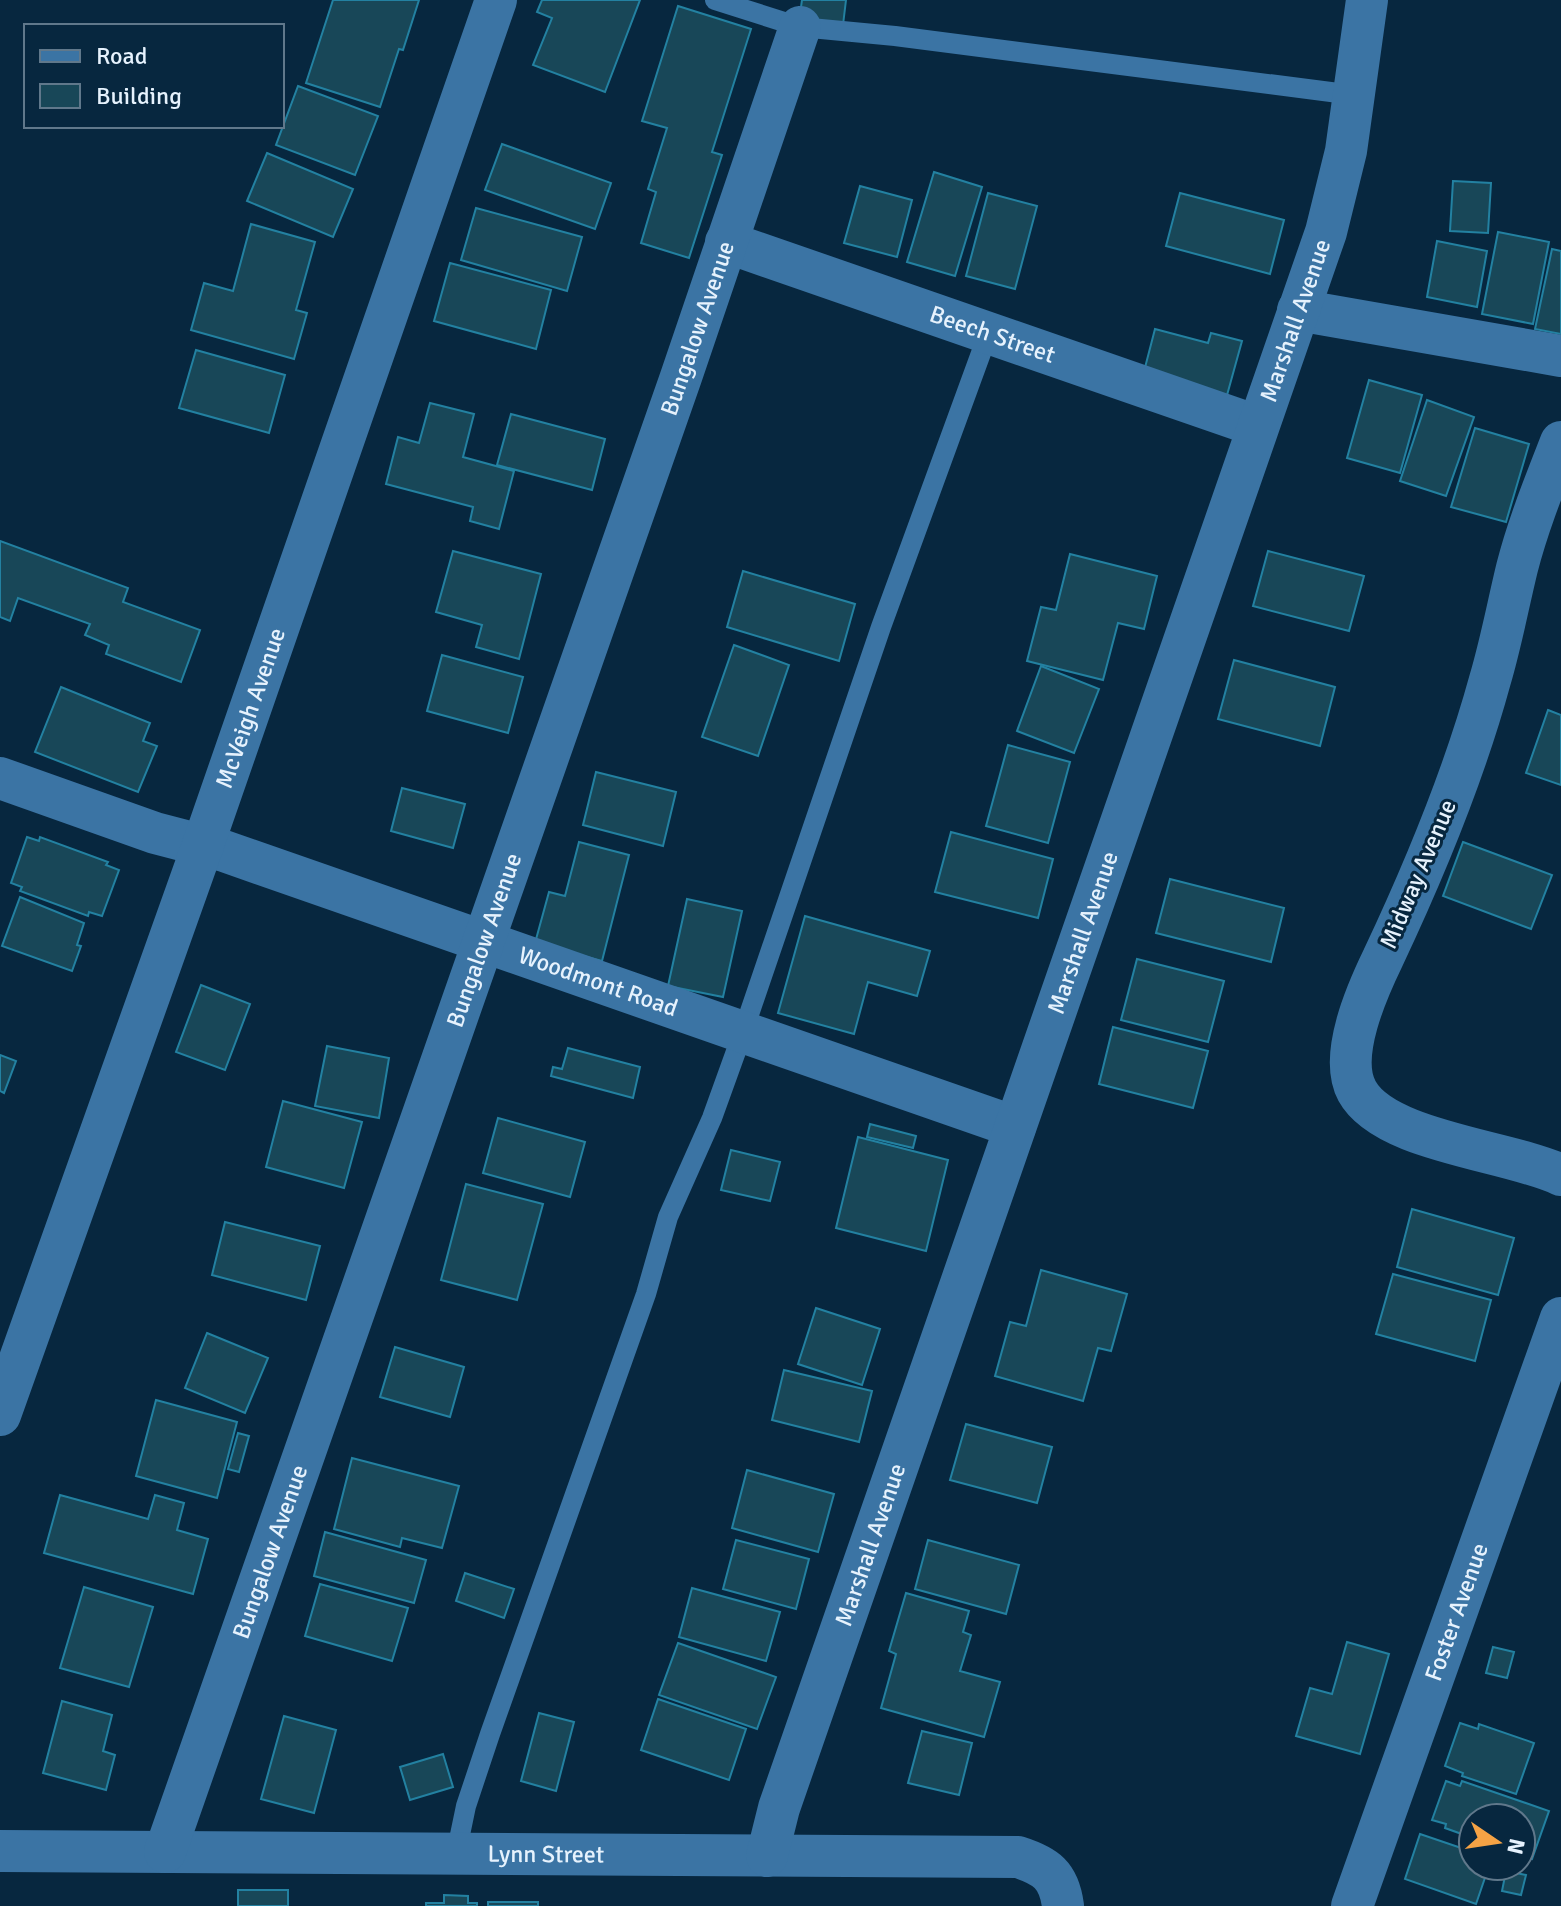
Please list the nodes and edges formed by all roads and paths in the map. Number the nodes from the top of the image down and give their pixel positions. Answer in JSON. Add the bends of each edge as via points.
{"nodes":[{"id":1,"x":496,"y":0,"type":"edge"},
{"id":2,"x":715,"y":0,"type":"edge"},
{"id":3,"x":1367,"y":0,"type":"edge"},
{"id":4,"x":800,"y":27,"type":"junction"},
{"id":5,"x":1354,"y":95,"type":"junction"},
{"id":6,"x":726,"y":242,"type":"junction"},
{"id":7,"x":1298,"y":310,"type":"junction"},
{"id":8,"x":988,"y":334,"type":"junction"},
{"id":9,"x":1561,"y":356,"type":"edge"},
{"id":10,"x":1257,"y":426,"type":"junction"},
{"id":11,"x":1561,"y":442,"type":"edge"},
{"id":12,"x":0,"y":778,"type":"edge"},
{"id":13,"x":203,"y":845,"type":"junction"},
{"id":14,"x":484,"y":941,"type":"junction"},
{"id":15,"x":743,"y":1032,"type":"junction"},
{"id":16,"x":1015,"y":1127,"type":"junction"},
{"id":17,"x":1561,"y":1175,"type":"edge"},
{"id":18,"x":1561,"y":1318,"type":"edge"},
{"id":19,"x":0,"y":1415,"type":"edge"},
{"id":20,"x":0,"y":1851,"type":"edge"},
{"id":21,"x":165,"y":1852,"type":"junction"},
{"id":22,"x":456,"y":1854,"type":"junction"},
{"id":23,"x":767,"y":1856,"type":"junction"},
{"id":24,"x":1063,"y":1906,"type":"edge"},
{"id":25,"x":1352,"y":1906,"type":"edge"}],
"edges":[{"from":1,"to":13,"type":"street","name":"McVeigh Avenue"},
{"from":2,"to":4,"type":"lane"},
{"from":3,"to":5,"type":"street","name":"Marshall Avenue"},
{"from":4,"to":5,"type":"lane"},
{"from":4,"to":6,"type":"street","name":"Bungalow Avenue"},
{"from":5,"to":7,"type":"street","name":"Marshall Avenue","via":[[1338,192]]},
{"from":6,"to":8,"type":"street","name":"Beech Street"},
{"from":6,"to":14,"type":"street","name":"Bungalow Avenue"},
{"from":7,"to":9,"type":"street"},
{"from":7,"to":10,"type":"street","name":"Marshall Avenue"},
{"from":8,"to":10,"type":"street","name":"Beech Street"},
{"from":8,"to":15,"type":"lane"},
{"from":10,"to":16,"type":"street","name":"Marshall Avenue"},
{"from":11,"to":17,"type":"street","name":"Midway Avenue","via":[[1517,567],[1471,742],[1420,876],[1372,981],[1350,1068],[1357,1091],[1391,1123]]},
{"from":12,"to":13,"type":"street","name":"Woodmont Road"},
{"from":13,"to":14,"type":"street","name":"Woodmont Road"},
{"from":13,"to":19,"type":"street","name":"McVeigh Avenue"},
{"from":14,"to":15,"type":"street","name":"Woodmont Road"},
{"from":14,"to":21,"type":"street","name":"Bungalow Avenue"},
{"from":15,"to":16,"type":"street","name":"Woodmont Road"},
{"from":15,"to":22,"type":"lane","via":[[668,1217],[646,1294],[466,1806]]},
{"from":16,"to":23,"type":"street","name":"Marshall Avenue","via":[[779,1808]]},
{"from":18,"to":25,"type":"street","name":"Foster Avenue"},
{"from":20,"to":21,"type":"street","name":"Lynn Street"},
{"from":21,"to":22,"type":"street","name":"Lynn Street"},
{"from":22,"to":23,"type":"street","name":"Lynn Street"},
{"from":23,"to":24,"type":"street","name":"Lynn Street","via":[[1018,1857],[1041,1864],[1057,1880]]}]}
